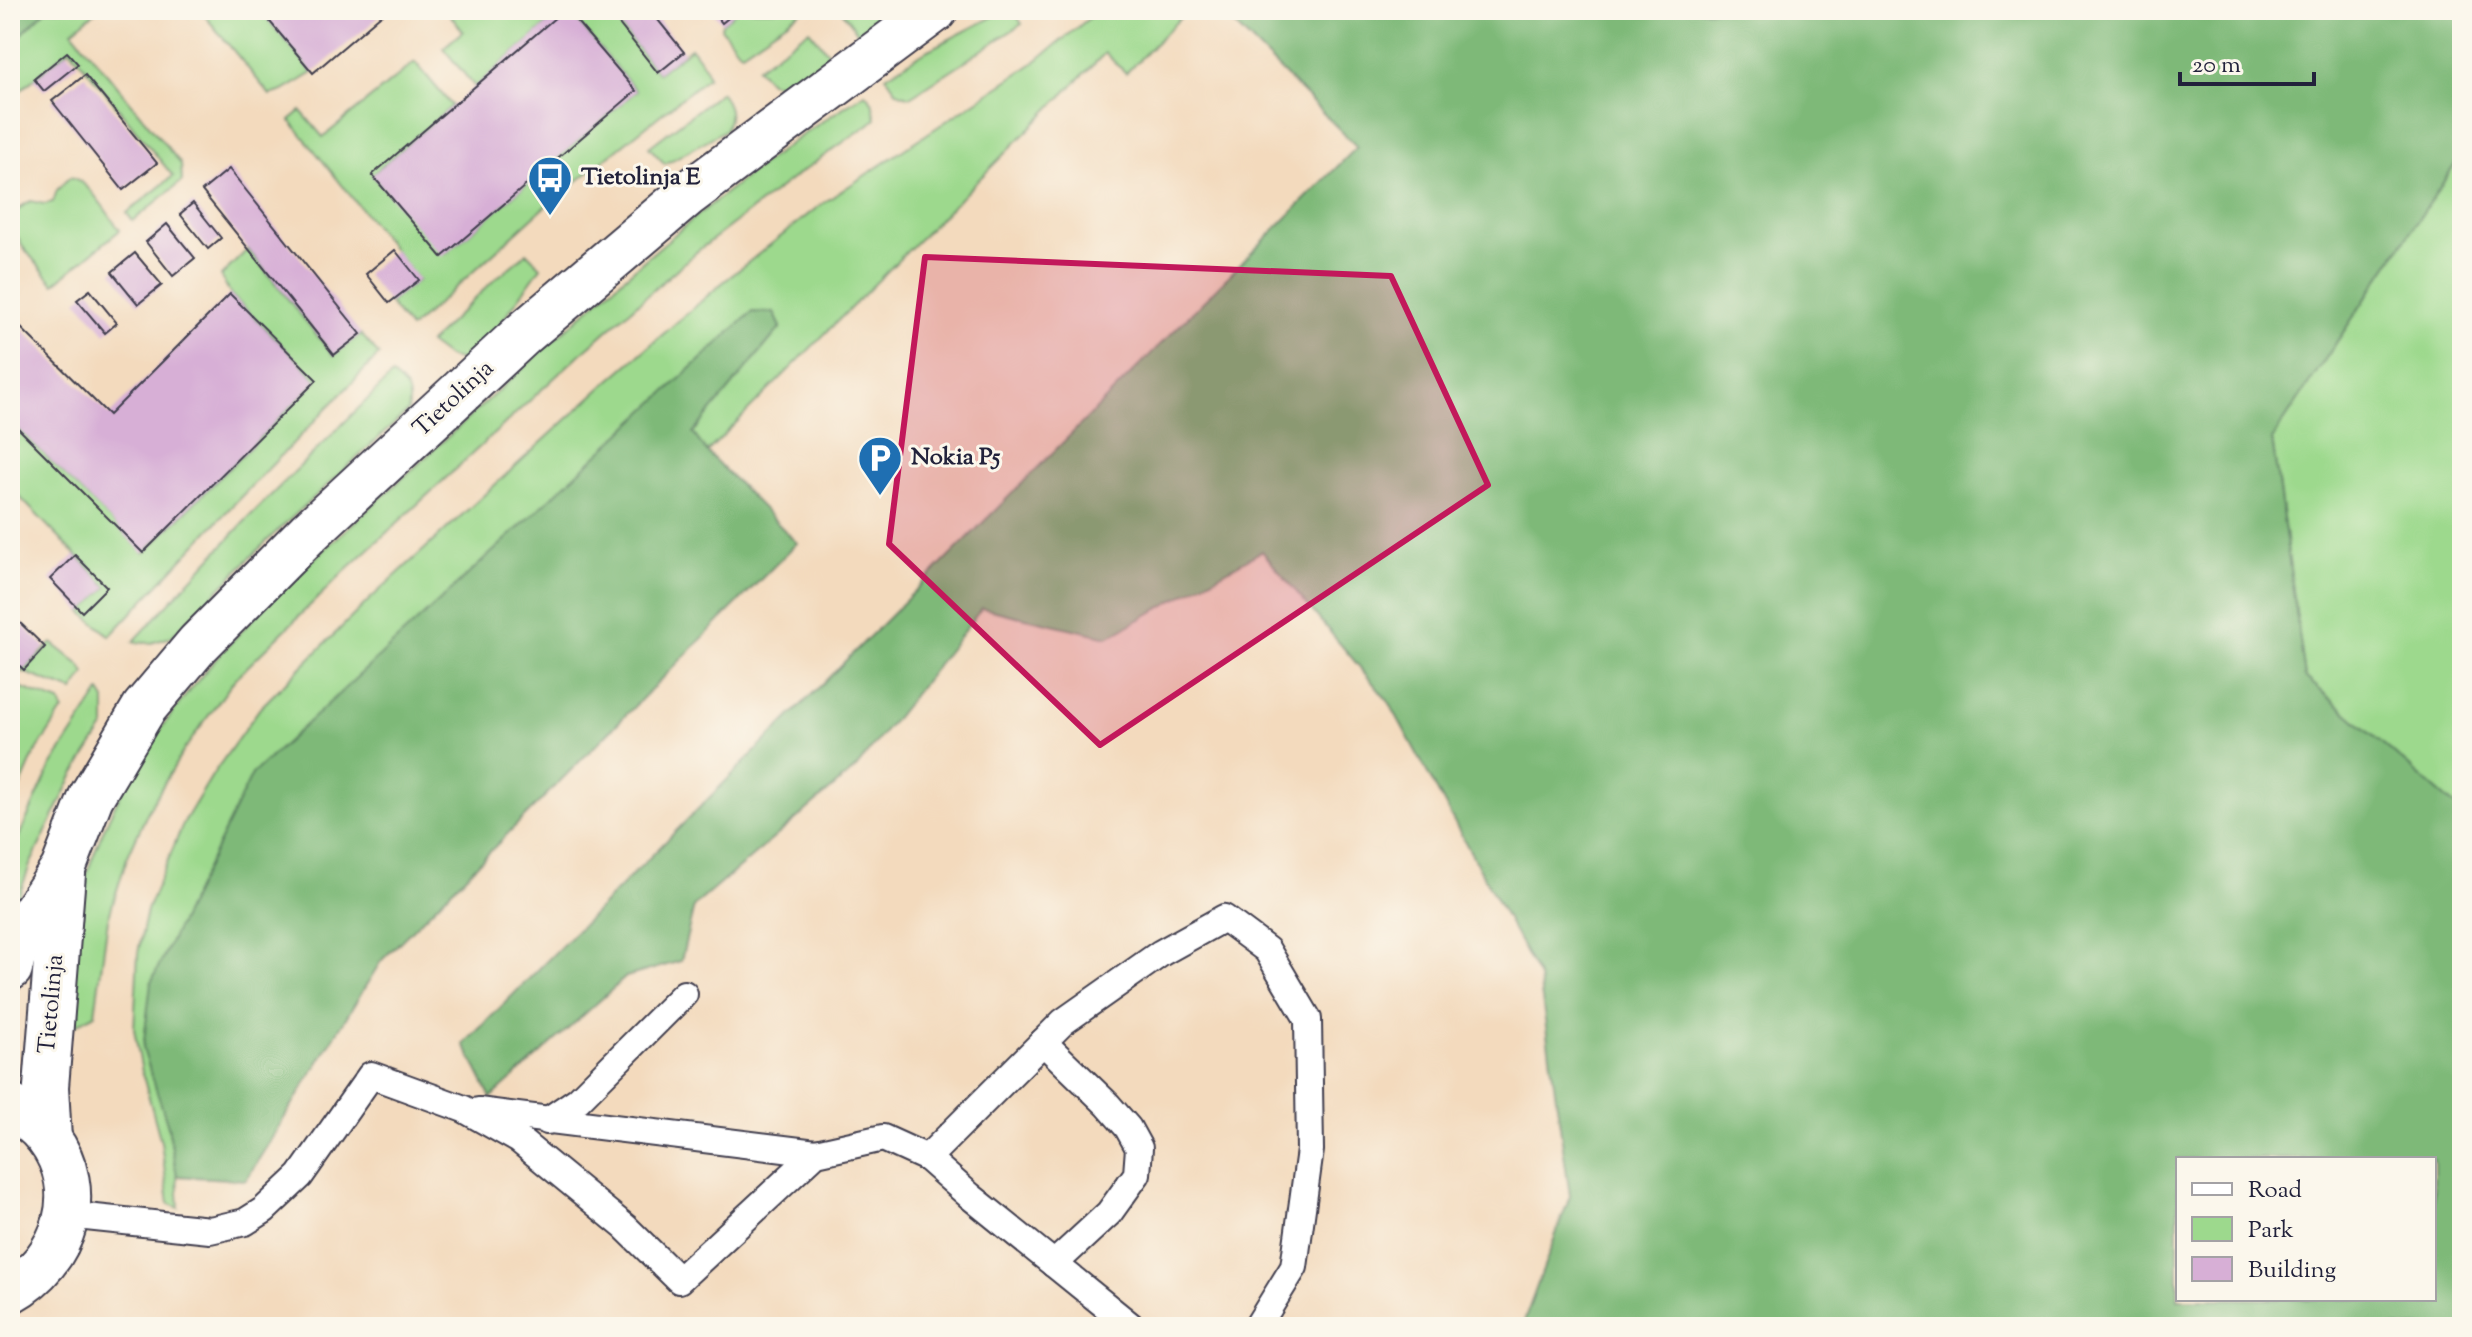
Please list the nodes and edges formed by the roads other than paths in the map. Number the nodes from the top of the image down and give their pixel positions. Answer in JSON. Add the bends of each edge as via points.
{"nodes":[{"id":1,"x":935,"y":10,"type":"edge"},
{"id":2,"x":63,"y":869,"type":"junction"},
{"id":3,"x":10,"y":968,"type":"edge"},
{"id":4,"x":684,"y":994,"type":"dead end"},
{"id":5,"x":1043,"y":1042,"type":"junction"},
{"id":6,"x":10,"y":1106,"type":"edge"},
{"id":7,"x":464,"y":1109,"type":"junction"},
{"id":8,"x":547,"y":1121,"type":"junction"},
{"id":9,"x":49,"y":1139,"type":"junction"},
{"id":10,"x":816,"y":1153,"type":"junction"},
{"id":11,"x":927,"y":1158,"type":"junction"},
{"id":12,"x":67,"y":1215,"type":"junction"},
{"id":13,"x":1054,"y":1264,"type":"junction"},
{"id":14,"x":10,"y":1291,"type":"edge"},
{"id":15,"x":1132,"y":1327,"type":"edge"},
{"id":16,"x":1257,"y":1327,"type":"edge"}],
"edges":[{"from":1,"to":2,"type":"street","name":"Tietolinja","via":[[688,194],[523,334],[309,532],[198,644],[144,708],[91,797]]},
{"from":2,"to":3,"type":"street","name":"Tietolinja","via":[[18,937]]},
{"from":2,"to":9,"type":"street","name":"Tietolinja","via":[[46,1087]]},
{"from":4,"to":8,"type":"lane","via":[[578,1100]]},
{"from":5,"to":11,"type":"lane"},
{"from":5,"to":13,"type":"lane","via":[[1108,1105],[1139,1148],[1137,1174],[1109,1213]]},
{"from":5,"to":16,"type":"lane","via":[[1161,953],[1224,918],[1267,950],[1308,1019],[1310,1150],[1294,1267]]},
{"from":6,"to":9,"type":"street"},
{"from":7,"to":8,"type":"lane"},
{"from":7,"to":10,"type":"lane","via":[[519,1140],[625,1227],[679,1280]]},
{"from":7,"to":12,"type":"lane","via":[[371,1075],[300,1176],[245,1222],[210,1230]]},
{"from":8,"to":10,"type":"lane"},
{"from":9,"to":12,"type":"street","via":[[61,1162]]},
{"from":10,"to":11,"type":"lane","via":[[883,1138]]},
{"from":11,"to":13,"type":"lane"},
{"from":12,"to":14,"type":"street","via":[[45,1264]]},
{"from":13,"to":15,"type":"lane"}]}
